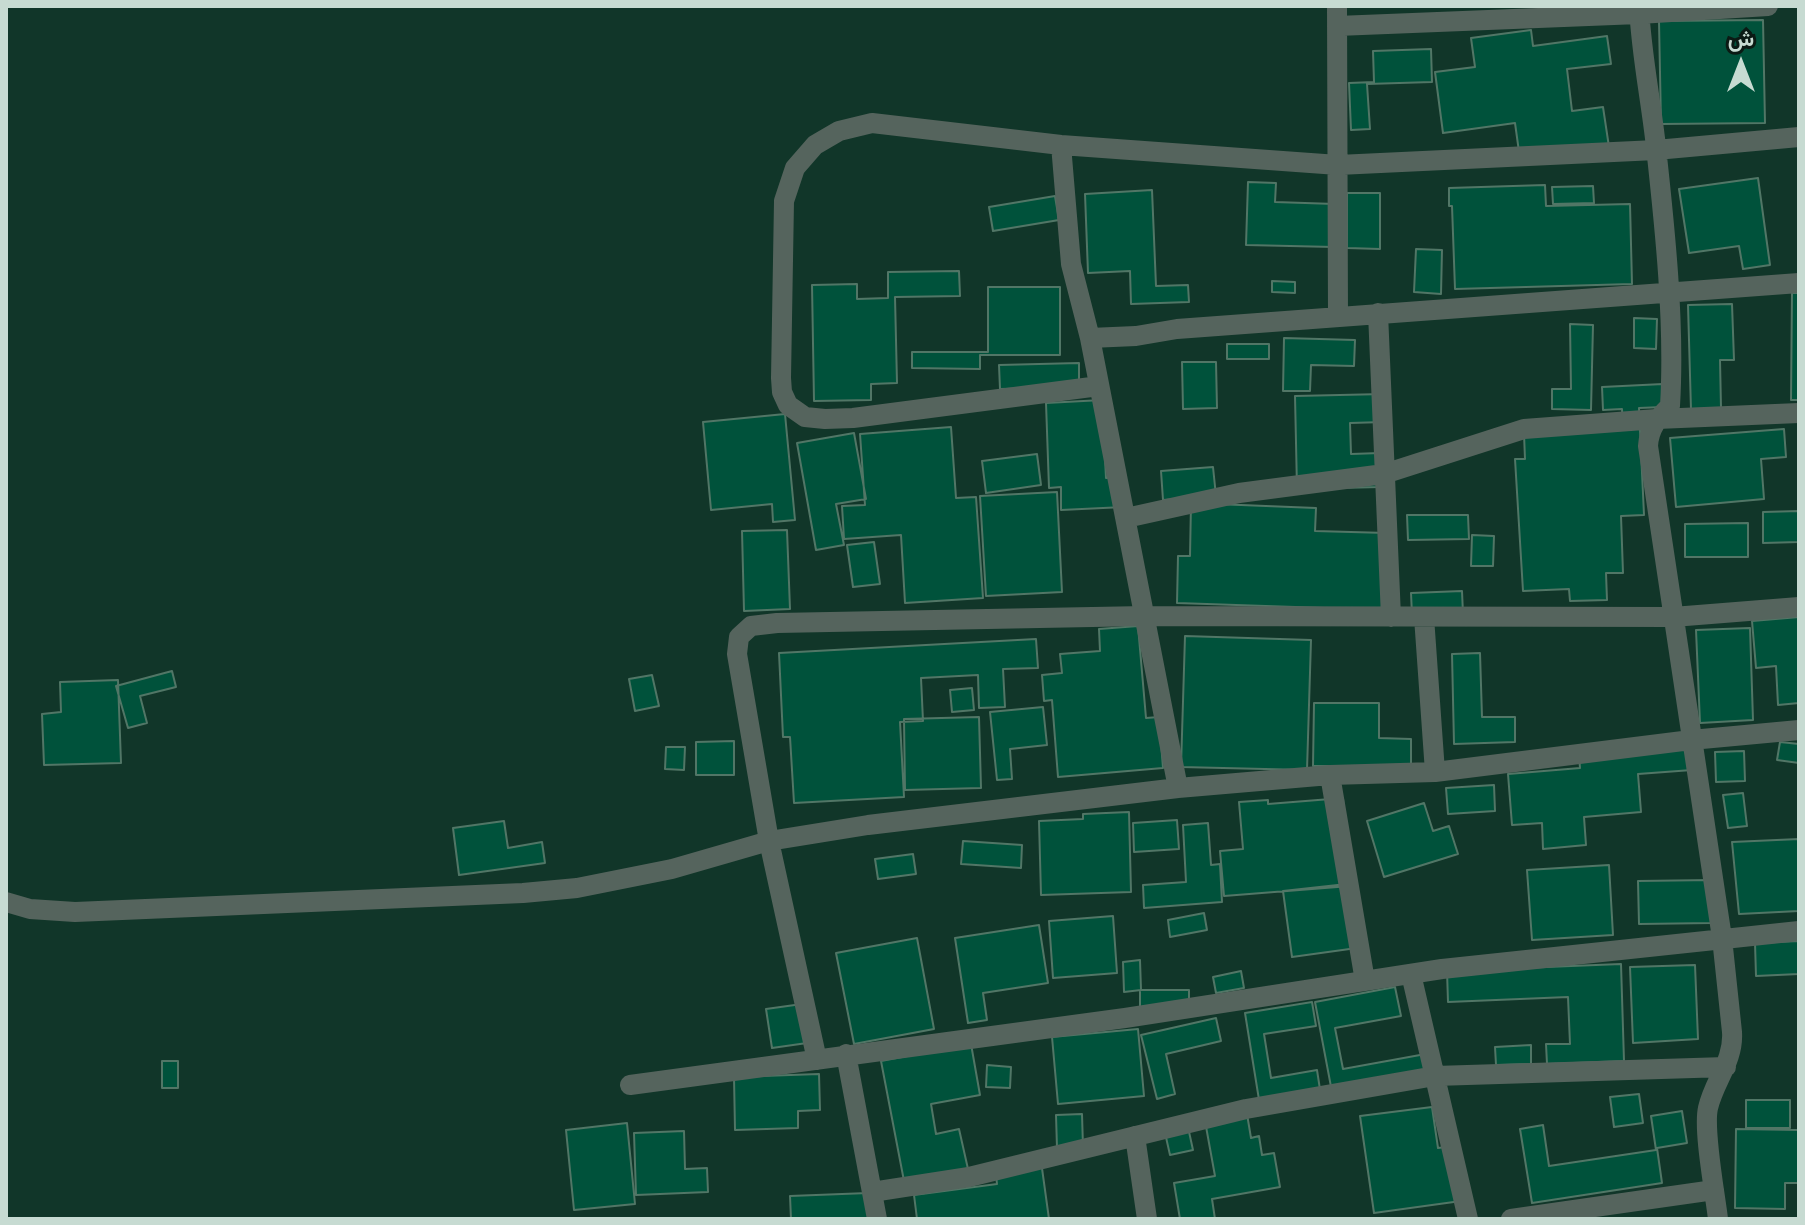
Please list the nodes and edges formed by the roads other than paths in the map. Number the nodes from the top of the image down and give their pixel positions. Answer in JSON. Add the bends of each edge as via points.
{"nodes":[{"id":1,"x":1768,"y":6,"type":"edge"},
{"id":2,"x":1639,"y":10,"type":"edge"},
{"id":3,"x":1337,"y":16,"type":"edge"},
{"id":4,"x":1799,"y":137,"type":"edge"},
{"id":5,"x":1061,"y":145,"type":"junction"},
{"id":6,"x":1799,"y":148,"type":"edge"},
{"id":7,"x":1656,"y":150,"type":"junction"},
{"id":8,"x":1338,"y":165,"type":"junction"},
{"id":9,"x":1799,"y":283,"type":"edge"},
{"id":10,"x":1668,"y":292,"type":"junction"},
{"id":11,"x":1378,"y":313,"type":"junction"},
{"id":12,"x":1338,"y":317,"type":"junction"},
{"id":13,"x":1090,"y":338,"type":"junction"},
{"id":14,"x":1099,"y":386,"type":"junction"},
{"id":15,"x":1799,"y":413,"type":"edge"},
{"id":16,"x":1657,"y":419,"type":"junction"},
{"id":17,"x":1384,"y":474,"type":"junction"},
{"id":18,"x":1126,"y":518,"type":"junction"},
{"id":19,"x":1799,"y":607,"type":"edge"},
{"id":20,"x":1145,"y":616,"type":"junction"},
{"id":21,"x":1391,"y":617,"type":"junction"},
{"id":22,"x":1424,"y":617,"type":"junction"},
{"id":23,"x":1673,"y":617,"type":"junction"},
{"id":24,"x":1799,"y":730,"type":"edge"},
{"id":25,"x":1691,"y":740,"type":"junction"},
{"id":26,"x":1435,"y":772,"type":"junction"},
{"id":27,"x":1330,"y":775,"type":"junction"},
{"id":28,"x":1178,"y":788,"type":"junction"},
{"id":29,"x":769,"y":841,"type":"junction"},
{"id":30,"x":6,"y":902,"type":"edge"},
{"id":31,"x":1799,"y":931,"type":"edge"},
{"id":32,"x":1722,"y":938,"type":"junction"},
{"id":33,"x":1411,"y":974,"type":"junction"},
{"id":34,"x":1365,"y":981,"type":"junction"},
{"id":35,"x":846,"y":1054,"type":"junction"},
{"id":36,"x":817,"y":1060,"type":"junction"},
{"id":37,"x":1726,"y":1067,"type":"junction"},
{"id":38,"x":1435,"y":1076,"type":"junction"},
{"id":39,"x":630,"y":1085,"type":"dead end"},
{"id":40,"x":1135,"y":1136,"type":"junction"},
{"id":41,"x":1714,"y":1190,"type":"junction"},
{"id":42,"x":872,"y":1192,"type":"junction"},
{"id":43,"x":877,"y":1219,"type":"edge"},
{"id":44,"x":1147,"y":1219,"type":"edge"},
{"id":45,"x":1468,"y":1219,"type":"edge"},
{"id":46,"x":1511,"y":1219,"type":"edge"},
{"id":47,"x":1718,"y":1219,"type":"edge"}],
"edges":[{"from":1,"to":2,"type":"street"},
{"from":2,"to":3,"type":"street"},
{"from":2,"to":7,"type":"street"},
{"from":3,"to":8,"type":"street"},
{"from":4,"to":6,"type":"street"},
{"from":4,"to":7,"type":"street"},
{"from":5,"to":8,"type":"street"},
{"from":5,"to":13,"type":"street","via":[[1071,264]]},
{"from":5,"to":14,"type":"street","via":[[872,123],[839,131],[815,145],[795,168],[784,201],[782,392],[788,405],[805,417],[825,419]]},
{"from":7,"to":8,"type":"street"},
{"from":7,"to":10,"type":"street"},
{"from":8,"to":12,"type":"street"},
{"from":9,"to":10,"type":"street"},
{"from":10,"to":11,"type":"street"},
{"from":10,"to":16,"type":"street","via":[[1670,406]]},
{"from":11,"to":12,"type":"street"},
{"from":11,"to":17,"type":"street"},
{"from":12,"to":13,"type":"street"},
{"from":13,"to":14,"type":"street"},
{"from":14,"to":18,"type":"street"},
{"from":15,"to":16,"type":"street"},
{"from":16,"to":17,"type":"street","via":[[1524,429]]},
{"from":16,"to":23,"type":"street","via":[[1648,433],[1648,446]]},
{"from":17,"to":18,"type":"street","via":[[1239,493]]},
{"from":17,"to":21,"type":"street"},
{"from":18,"to":20,"type":"street"},
{"from":19,"to":23,"type":"street"},
{"from":20,"to":21,"type":"street"},
{"from":20,"to":28,"type":"street"},
{"from":20,"to":29,"type":"street","via":[[751,626],[739,637],[737,654]]},
{"from":21,"to":22,"type":"street"},
{"from":22,"to":23,"type":"street"},
{"from":22,"to":26,"type":"street"},
{"from":23,"to":25,"type":"street"},
{"from":24,"to":25,"type":"street"},
{"from":25,"to":26,"type":"street"},
{"from":25,"to":32,"type":"street"},
{"from":26,"to":27,"type":"street"},
{"from":27,"to":28,"type":"street"},
{"from":27,"to":34,"type":"street"},
{"from":28,"to":29,"type":"street"},
{"from":29,"to":30,"type":"street","via":[[672,869],[523,893],[75,912]]},
{"from":29,"to":36,"type":"street"},
{"from":31,"to":32,"type":"street"},
{"from":32,"to":33,"type":"street"},
{"from":32,"to":37,"type":"street","via":[[1733,1045]]},
{"from":33,"to":34,"type":"street"},
{"from":33,"to":38,"type":"street"},
{"from":34,"to":35,"type":"street"},
{"from":35,"to":36,"type":"street"},
{"from":35,"to":42,"type":"street"},
{"from":36,"to":39,"type":"street"},
{"from":37,"to":38,"type":"street"},
{"from":37,"to":41,"type":"street","via":[[1707,1111]]},
{"from":38,"to":40,"type":"street","via":[[1246,1109]]},
{"from":38,"to":45,"type":"street"},
{"from":40,"to":42,"type":"street","via":[[969,1177]]},
{"from":40,"to":44,"type":"street"},
{"from":41,"to":46,"type":"street"},
{"from":41,"to":47,"type":"street"},
{"from":42,"to":43,"type":"street"}]}
